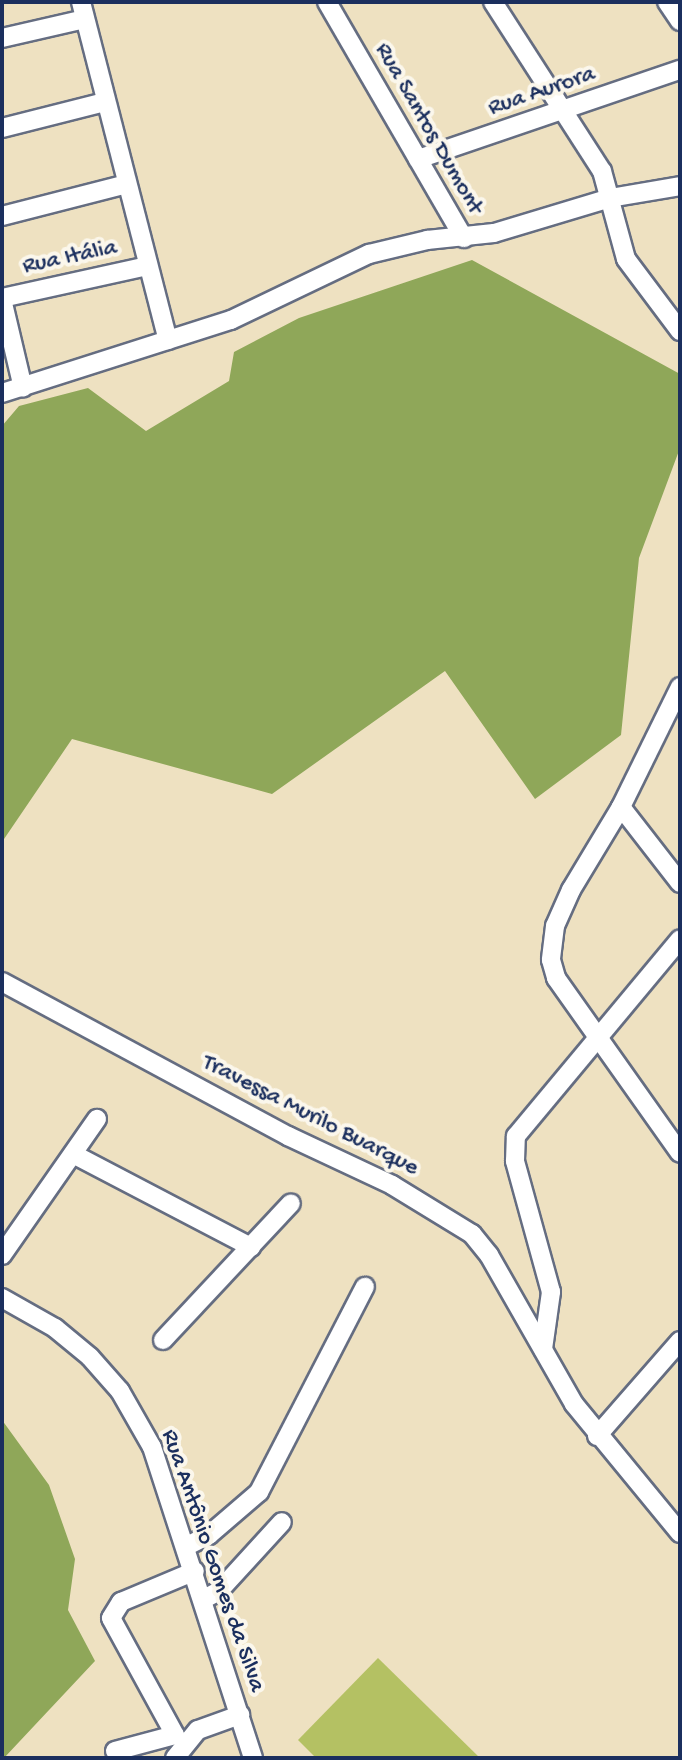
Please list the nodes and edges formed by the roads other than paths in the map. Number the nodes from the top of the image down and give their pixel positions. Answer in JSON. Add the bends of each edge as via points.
{"nodes":[{"id":1,"x":327,"y":2,"type":"edge"},
{"id":2,"x":493,"y":2,"type":"edge"},
{"id":3,"x":667,"y":2,"type":"edge"},
{"id":4,"x":83,"y":10,"type":"edge"},
{"id":5,"x":680,"y":21,"type":"edge"},
{"id":6,"x":2,"y":38,"type":"edge"},
{"id":7,"x":680,"y":70,"type":"edge"},
{"id":8,"x":105,"y":102,"type":"junction"},
{"id":9,"x":567,"y":109,"type":"junction"},
{"id":10,"x":2,"y":128,"type":"edge"},
{"id":11,"x":418,"y":159,"type":"junction"},
{"id":12,"x":127,"y":184,"type":"junction"},
{"id":13,"x":680,"y":186,"type":"edge"},
{"id":14,"x":610,"y":198,"type":"junction"},
{"id":15,"x":2,"y":216,"type":"edge"},
{"id":16,"x":464,"y":238,"type":"junction"},
{"id":17,"x":148,"y":266,"type":"junction"},
{"id":18,"x":2,"y":298,"type":"edge"},
{"id":19,"x":680,"y":331,"type":"edge"},
{"id":20,"x":168,"y":340,"type":"junction"},
{"id":21,"x":23,"y":388,"type":"junction"},
{"id":22,"x":2,"y":393,"type":"edge"},
{"id":23,"x":680,"y":687,"type":"edge"},
{"id":24,"x":621,"y":807,"type":"junction"},
{"id":25,"x":680,"y":883,"type":"edge"},
{"id":26,"x":680,"y":939,"type":"edge"},
{"id":27,"x":2,"y":982,"type":"edge"},
{"id":28,"x":600,"y":1037,"type":"junction"},
{"id":29,"x":97,"y":1119,"type":"dead end"},
{"id":30,"x":680,"y":1153,"type":"edge"},
{"id":31,"x":73,"y":1154,"type":"junction"},
{"id":32,"x":291,"y":1203,"type":"dead end"},
{"id":33,"x":5,"y":1245,"type":"edge"},
{"id":34,"x":251,"y":1247,"type":"junction"},
{"id":35,"x":365,"y":1287,"type":"dead end"},
{"id":36,"x":2,"y":1298,"type":"edge"},
{"id":37,"x":163,"y":1340,"type":"dead end"},
{"id":38,"x":680,"y":1341,"type":"edge"},
{"id":39,"x":543,"y":1349,"type":"junction"},
{"id":40,"x":597,"y":1436,"type":"junction"},
{"id":41,"x":282,"y":1522,"type":"dead end"},
{"id":42,"x":680,"y":1533,"type":"edge"},
{"id":43,"x":187,"y":1546,"type":"junction"},
{"id":44,"x":195,"y":1571,"type":"junction"},
{"id":45,"x":204,"y":1599,"type":"junction"},
{"id":46,"x":240,"y":1715,"type":"junction"},
{"id":47,"x":182,"y":1736,"type":"junction"},
{"id":48,"x":115,"y":1751,"type":"dead end"},
{"id":49,"x":148,"y":1758,"type":"edge"},
{"id":50,"x":175,"y":1758,"type":"edge"},
{"id":51,"x":253,"y":1758,"type":"edge"}],
"edges":[{"from":1,"to":11,"type":"street","name":"Rua Santos Dumont"},
{"from":2,"to":9,"type":"street"},
{"from":3,"to":5,"type":"street"},
{"from":4,"to":6,"type":"street"},
{"from":4,"to":8,"type":"street"},
{"from":7,"to":9,"type":"street","name":"Rua Aurora"},
{"from":8,"to":10,"type":"street"},
{"from":8,"to":12,"type":"street"},
{"from":9,"to":11,"type":"street","name":"Rua Aurora"},
{"from":9,"to":14,"type":"street","via":[[602,171]]},
{"from":11,"to":16,"type":"street","name":"Rua Santos Dumont"},
{"from":12,"to":15,"type":"street"},
{"from":12,"to":17,"type":"street"},
{"from":13,"to":14,"type":"street"},
{"from":14,"to":16,"type":"street"},
{"from":14,"to":19,"type":"street","via":[[626,259]]},
{"from":16,"to":20,"type":"street","via":[[427,240],[369,254],[231,320]]},
{"from":17,"to":18,"type":"street","name":"Rua Itália"},
{"from":17,"to":20,"type":"street"},
{"from":18,"to":21,"type":"street"},
{"from":20,"to":21,"type":"street"},
{"from":21,"to":22,"type":"street"},
{"from":23,"to":24,"type":"street"},
{"from":24,"to":25,"type":"street"},
{"from":24,"to":28,"type":"street","via":[[571,890],[551,943],[556,978]]},
{"from":26,"to":28,"type":"street"},
{"from":27,"to":39,"type":"street","name":"Travessa Murilo Buarque","via":[[453,1220],[489,1255]]},
{"from":28,"to":30,"type":"street"},
{"from":28,"to":39,"type":"street","via":[[521,1127],[513,1147],[551,1292]]},
{"from":29,"to":31,"type":"street"},
{"from":31,"to":33,"type":"street"},
{"from":31,"to":34,"type":"street"},
{"from":32,"to":34,"type":"street"},
{"from":34,"to":37,"type":"street"},
{"from":35,"to":43,"type":"street","via":[[259,1492],[209,1535]]},
{"from":36,"to":43,"type":"street","name":"Rua Antônio Gomes da Silva","via":[[55,1328],[120,1391],[152,1447]]},
{"from":38,"to":40,"type":"street"},
{"from":39,"to":40,"type":"street","name":"Travessa Murilo Buarque"},
{"from":40,"to":42,"type":"street","name":"Travessa Murilo Buarque"},
{"from":41,"to":45,"type":"street","via":[[219,1591]]},
{"from":43,"to":44,"type":"street","name":"Rua Antônio Gomes da Silva"},
{"from":44,"to":45,"type":"street","name":"Rua Antônio Gomes da Silva"},
{"from":44,"to":47,"type":"street","via":[[121,1602],[111,1618]]},
{"from":45,"to":46,"type":"street","name":"Rua Antônio Gomes da Silva"},
{"from":46,"to":47,"type":"street"},
{"from":46,"to":51,"type":"street","name":"Rua Antônio Gomes da Silva"},
{"from":47,"to":48,"type":"street"},
{"from":47,"to":49,"type":"street"},
{"from":47,"to":50,"type":"street"}]}
